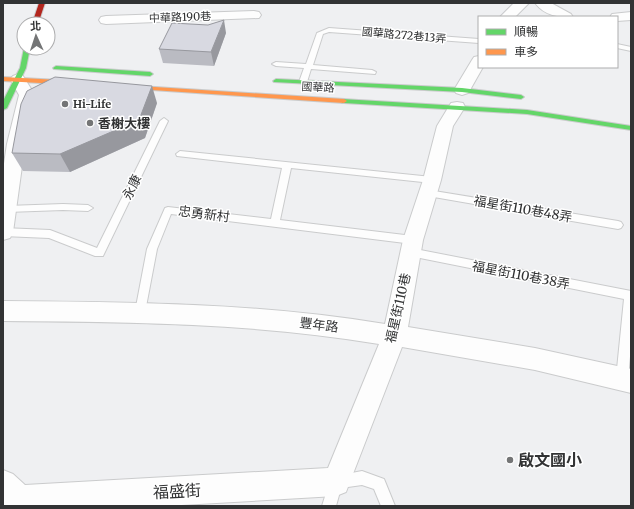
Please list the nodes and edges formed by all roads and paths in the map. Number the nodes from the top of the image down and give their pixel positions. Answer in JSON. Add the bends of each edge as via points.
{"nodes":[{"id":1,"x":42,"y":3,"type":"edge"},
{"id":2,"x":198,"y":3,"type":"edge"},
{"id":3,"x":522,"y":3,"type":"edge"},
{"id":4,"x":542,"y":3,"type":"edge"},
{"id":5,"x":254,"y":15,"type":"dead end"},
{"id":6,"x":38,"y":16,"type":"edge"},
{"id":7,"x":508,"y":16,"type":"edge"},
{"id":8,"x":564,"y":16,"type":"edge"},
{"id":9,"x":631,"y":16,"type":"edge"},
{"id":10,"x":190,"y":17,"type":"junction"},
{"id":11,"x":618,"y":17,"type":"edge"},
{"id":12,"x":106,"y":20,"type":"dead end"},
{"id":13,"x":478,"y":41,"type":"edge"},
{"id":14,"x":618,"y":46,"type":"edge"},
{"id":15,"x":631,"y":49,"type":"edge"},
{"id":16,"x":24,"y":56,"type":"edge"},
{"id":17,"x":478,"y":62,"type":"edge"},
{"id":18,"x":276,"y":64,"type":"dead end"},
{"id":19,"x":308,"y":67,"type":"junction"},
{"id":20,"x":44,"y":68,"type":"dead end"},
{"id":21,"x":17,"y":72,"type":"edge"},
{"id":22,"x":372,"y":72,"type":"dead end"},
{"id":23,"x":157,"y":74,"type":"dead end"},
{"id":24,"x":264,"y":80,"type":"dead end"},
{"id":25,"x":303,"y":82,"type":"junction"},
{"id":26,"x":87,"y":84,"type":"edge"},
{"id":27,"x":117,"y":86,"type":"edge"},
{"id":28,"x":459,"y":99,"type":"junction"},
{"id":29,"x":533,"y":99,"type":"dead end"},
{"id":30,"x":3,"y":108,"type":"edge"},
{"id":31,"x":164,"y":121,"type":"dead end"},
{"id":32,"x":631,"y":128,"type":"edge"},
{"id":33,"x":180,"y":154,"type":"dead end"},
{"id":34,"x":287,"y":165,"type":"junction"},
{"id":35,"x":430,"y":186,"type":"junction"},
{"id":36,"x":88,"y":208,"type":"dead end"},
{"id":37,"x":7,"y":209,"type":"junction"},
{"id":38,"x":275,"y":222,"type":"junction"},
{"id":39,"x":618,"y":225,"type":"dead end"},
{"id":40,"x":3,"y":232,"type":"edge"},
{"id":41,"x":412,"y":246,"type":"junction"},
{"id":42,"x":631,"y":296,"type":"edge"},
{"id":43,"x":3,"y":311,"type":"edge"},
{"id":44,"x":140,"y":312,"type":"junction"},
{"id":45,"x":394,"y":337,"type":"junction"},
{"id":46,"x":627,"y":380,"type":"edge"},
{"id":47,"x":332,"y":494,"type":"edge"},
{"id":48,"x":14,"y":497,"type":"edge"},
{"id":49,"x":388,"y":506,"type":"edge"}],
"edges":[{"from":1,"to":6,"type":"main road"},
{"from":2,"to":10,"type":"street"},
{"from":3,"to":7,"type":"street"},
{"from":4,"to":8,"type":"street"},
{"from":5,"to":10,"type":"street","name":"中華路190巷"},
{"from":9,"to":11,"type":"street"},
{"from":10,"to":12,"type":"street","name":"中華路190巷"},
{"from":13,"to":19,"type":"lane","name":"國華路272巷13弄","via":[[329,30],[320,33]]},
{"from":14,"to":15,"type":"lane"},
{"from":16,"to":21,"type":"main road"},
{"from":17,"to":28,"type":"street","name":"福星街110巷"},
{"from":18,"to":19,"type":"lane"},
{"from":19,"to":22,"type":"lane"},
{"from":19,"to":25,"type":"lane"},
{"from":20,"to":23,"type":"main road"},
{"from":21,"to":26,"type":"main road"},
{"from":21,"to":30,"type":"main road"},
{"from":21,"to":37,"type":"street","via":[[27,95],[16,144]]},
{"from":24,"to":25,"type":"main road","name":"國華路"},
{"from":25,"to":28,"type":"main road","name":"國華路"},
{"from":27,"to":28,"type":"main road","name":"國華路"},
{"from":28,"to":29,"type":"main road","name":"國華路"},
{"from":28,"to":32,"type":"main road","name":"國華路"},
{"from":28,"to":35,"type":"street","name":"福星街110巷","via":[[445,126]]},
{"from":31,"to":40,"type":"lane","name":"永康","via":[[99,254],[50,234]]},
{"from":33,"to":34,"type":"lane"},
{"from":34,"to":35,"type":"lane"},
{"from":34,"to":38,"type":"lane"},
{"from":35,"to":39,"type":"lane","name":"福星街110巷48弄"},
{"from":35,"to":41,"type":"street","name":"福星街110巷"},
{"from":36,"to":37,"type":"lane"},
{"from":37,"to":40,"type":"street"},
{"from":38,"to":41,"type":"lane","name":"忠勇新村"},
{"from":38,"to":44,"type":"lane","name":"忠勇新村","via":[[168,210],[152,249]]},
{"from":41,"to":42,"type":"lane","name":"福星街110巷38弄"},
{"from":41,"to":45,"type":"street","name":"福星街110巷"},
{"from":42,"to":46,"type":"lane"},
{"from":43,"to":44,"type":"street","name":"豐年路"},
{"from":44,"to":45,"type":"street","name":"豐年路","via":[[290,322],[348,328]]},
{"from":45,"to":46,"type":"street","name":"豐年路","via":[[535,359]]},
{"from":45,"to":47,"type":"street","name":"福星街110巷"},
{"from":47,"to":48,"type":"street","name":"福盛街"},
{"from":47,"to":49,"type":"lane","via":[[362,478],[379,484]]}]}
